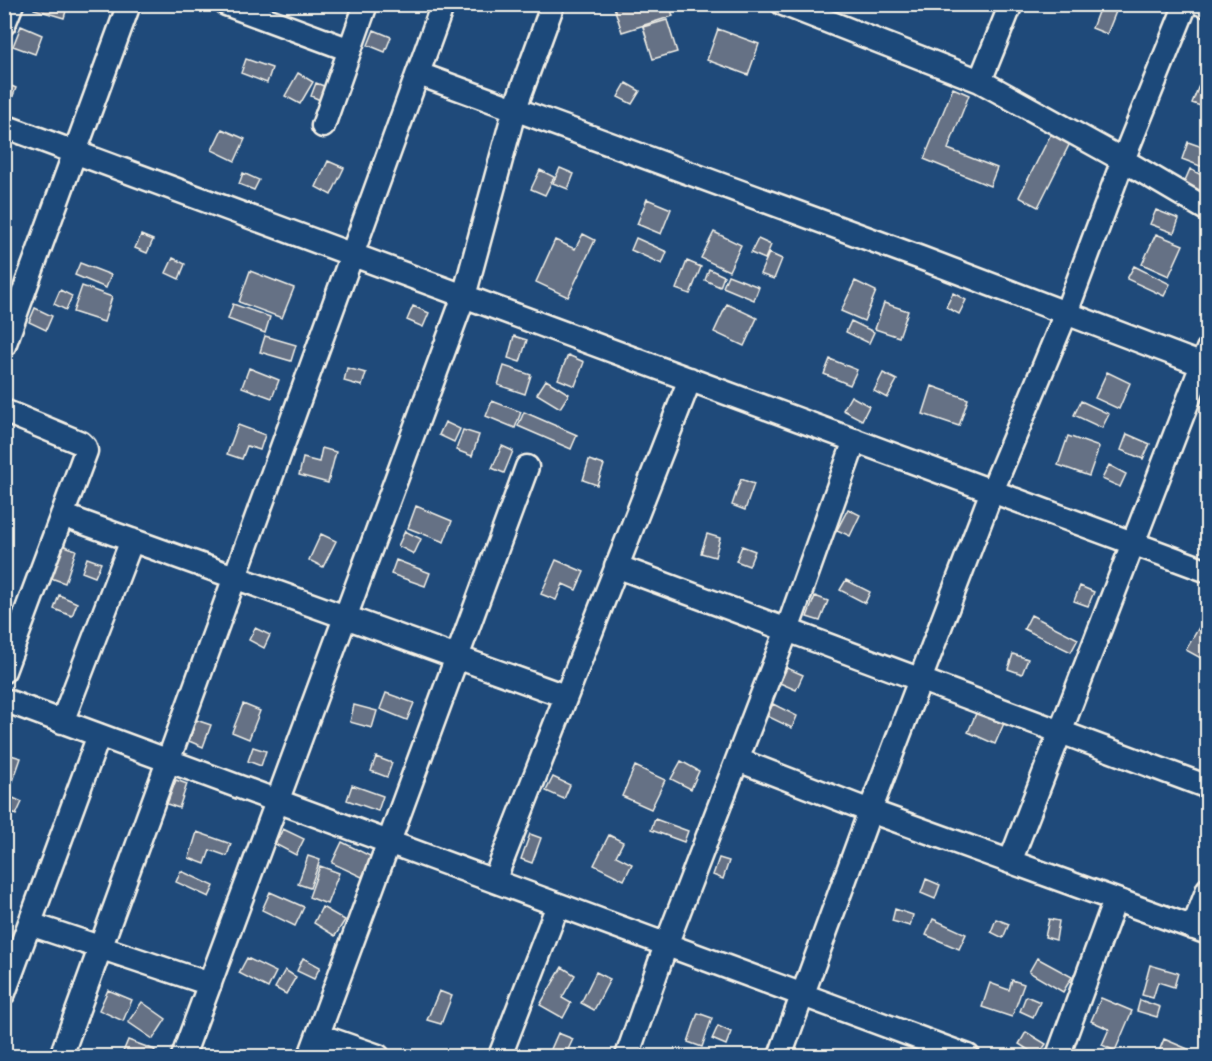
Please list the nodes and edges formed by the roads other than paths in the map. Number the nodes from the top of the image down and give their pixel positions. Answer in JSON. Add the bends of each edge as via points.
{"nodes":[{"id":1,"x":12,"y":4,"type":"edge"},
{"id":2,"x":129,"y":4,"type":"edge"},
{"id":3,"x":366,"y":4,"type":"edge"},
{"id":4,"x":443,"y":4,"type":"edge"},
{"id":5,"x":553,"y":4,"type":"edge"},
{"id":6,"x":783,"y":4,"type":"edge"},
{"id":7,"x":1011,"y":4,"type":"edge"},
{"id":8,"x":1186,"y":4,"type":"edge"},
{"id":9,"x":1202,"y":4,"type":"edge"},
{"id":10,"x":238,"y":6,"type":"edge"},
{"id":11,"x":1208,"y":6,"type":"edge"},
{"id":12,"x":4,"y":24,"type":"edge"},
{"id":13,"x":350,"y":50,"type":"junction"},
{"id":14,"x":419,"y":74,"type":"junction"},
{"id":15,"x":980,"y":81,"type":"junction"},
{"id":16,"x":515,"y":108,"type":"junction"},
{"id":17,"x":4,"y":126,"type":"edge"},
{"id":18,"x":323,"y":126,"type":"dead end"},
{"id":19,"x":76,"y":152,"type":"junction"},
{"id":20,"x":1123,"y":160,"type":"junction"},
{"id":21,"x":1208,"y":210,"type":"edge"},
{"id":22,"x":353,"y":255,"type":"junction"},
{"id":23,"x":464,"y":296,"type":"junction"},
{"id":24,"x":1065,"y":313,"type":"junction"},
{"id":25,"x":4,"y":346,"type":"edge"},
{"id":26,"x":1205,"y":360,"type":"edge"},
{"id":27,"x":690,"y":379,"type":"junction"},
{"id":28,"x":4,"y":411,"type":"edge"},
{"id":29,"x":855,"y":440,"type":"junction"},
{"id":30,"x":527,"y":468,"type":"dead end"},
{"id":31,"x":992,"y":491,"type":"junction"},
{"id":32,"x":62,"y":515,"type":"junction"},
{"id":33,"x":132,"y":540,"type":"junction"},
{"id":34,"x":1132,"y":543,"type":"junction"},
{"id":35,"x":616,"y":566,"type":"junction"},
{"id":36,"x":1208,"y":571,"type":"edge"},
{"id":37,"x":236,"y":577,"type":"junction"},
{"id":38,"x":345,"y":617,"type":"junction"},
{"id":39,"x":787,"y":630,"type":"junction"},
{"id":40,"x":457,"y":657,"type":"junction"},
{"id":41,"x":4,"y":671,"type":"edge"},
{"id":42,"x":921,"y":680,"type":"junction"},
{"id":43,"x":565,"y":696,"type":"junction"},
{"id":44,"x":4,"y":700,"type":"edge"},
{"id":45,"x":62,"y":722,"type":"junction"},
{"id":46,"x":1061,"y":732,"type":"junction"},
{"id":47,"x":99,"y":735,"type":"junction"},
{"id":48,"x":738,"y":760,"type":"junction"},
{"id":49,"x":169,"y":761,"type":"junction"},
{"id":50,"x":1208,"y":787,"type":"edge"},
{"id":51,"x":277,"y":801,"type":"junction"},
{"id":52,"x":870,"y":811,"type":"junction"},
{"id":53,"x":389,"y":842,"type":"junction"},
{"id":54,"x":1010,"y":862,"type":"junction"},
{"id":55,"x":494,"y":881,"type":"junction"},
{"id":56,"x":1208,"y":889,"type":"edge"},
{"id":57,"x":1115,"y":900,"type":"junction"},
{"id":58,"x":558,"y":905,"type":"junction"},
{"id":59,"x":30,"y":924,"type":"junction"},
{"id":60,"x":1200,"y":931,"type":"edge"},
{"id":61,"x":666,"y":945,"type":"junction"},
{"id":62,"x":100,"y":948,"type":"junction"},
{"id":63,"x":210,"y":984,"type":"junction"},
{"id":64,"x":4,"y":993,"type":"edge"},
{"id":65,"x":803,"y":995,"type":"junction"},
{"id":66,"x":318,"y":1035,"type":"junction"},
{"id":67,"x":61,"y":1056,"type":"edge"},
{"id":68,"x":183,"y":1056,"type":"edge"},
{"id":69,"x":310,"y":1056,"type":"edge"},
{"id":70,"x":378,"y":1056,"type":"edge"},
{"id":71,"x":500,"y":1056,"type":"edge"},
{"id":72,"x":627,"y":1056,"type":"edge"},
{"id":73,"x":780,"y":1056,"type":"edge"},
{"id":74,"x":968,"y":1056,"type":"edge"},
{"id":75,"x":1058,"y":1056,"type":"edge"}],
"edges":[{"from":1,"to":12,"type":"street"},
{"from":2,"to":19,"type":"street"},
{"from":3,"to":13,"type":"street"},
{"from":4,"to":14,"type":"street"},
{"from":5,"to":16,"type":"street"},
{"from":6,"to":15,"type":"street"},
{"from":7,"to":15,"type":"street"},
{"from":8,"to":20,"type":"street"},
{"from":9,"to":11,"type":"street"},
{"from":10,"to":13,"type":"street"},
{"from":13,"to":18,"type":"street"},
{"from":14,"to":16,"type":"street"},
{"from":14,"to":22,"type":"street"},
{"from":15,"to":20,"type":"street"},
{"from":16,"to":23,"type":"street"},
{"from":16,"to":24,"type":"street"},
{"from":17,"to":19,"type":"street"},
{"from":19,"to":22,"type":"street"},
{"from":19,"to":25,"type":"street"},
{"from":20,"to":21,"type":"street"},
{"from":20,"to":24,"type":"street"},
{"from":22,"to":23,"type":"street"},
{"from":22,"to":37,"type":"street"},
{"from":23,"to":27,"type":"street"},
{"from":23,"to":38,"type":"street"},
{"from":24,"to":26,"type":"street"},
{"from":24,"to":31,"type":"street"},
{"from":26,"to":34,"type":"street"},
{"from":27,"to":29,"type":"street"},
{"from":27,"to":35,"type":"street"},
{"from":28,"to":32,"type":"street","via":[[85,447],[85,458]]},
{"from":29,"to":31,"type":"street"},
{"from":29,"to":39,"type":"street"},
{"from":30,"to":40,"type":"street"},
{"from":31,"to":34,"type":"street"},
{"from":31,"to":42,"type":"street"},
{"from":32,"to":33,"type":"street"},
{"from":32,"to":41,"type":"street"},
{"from":33,"to":37,"type":"street"},
{"from":33,"to":45,"type":"street"},
{"from":34,"to":36,"type":"street"},
{"from":34,"to":46,"type":"street"},
{"from":35,"to":39,"type":"street"},
{"from":35,"to":43,"type":"street"},
{"from":37,"to":38,"type":"street"},
{"from":37,"to":49,"type":"street"},
{"from":38,"to":40,"type":"street"},
{"from":38,"to":51,"type":"street"},
{"from":39,"to":42,"type":"street"},
{"from":39,"to":48,"type":"street"},
{"from":40,"to":43,"type":"street"},
{"from":40,"to":53,"type":"street"},
{"from":42,"to":46,"type":"street"},
{"from":42,"to":52,"type":"street"},
{"from":43,"to":55,"type":"street"},
{"from":44,"to":45,"type":"street"},
{"from":45,"to":47,"type":"street"},
{"from":46,"to":50,"type":"street"},
{"from":46,"to":54,"type":"street"},
{"from":47,"to":49,"type":"street"},
{"from":47,"to":59,"type":"street"},
{"from":48,"to":52,"type":"street"},
{"from":48,"to":61,"type":"street"},
{"from":49,"to":51,"type":"street"},
{"from":49,"to":62,"type":"street"},
{"from":51,"to":53,"type":"street"},
{"from":51,"to":63,"type":"street"},
{"from":52,"to":54,"type":"street"},
{"from":52,"to":65,"type":"street"},
{"from":53,"to":55,"type":"street"},
{"from":53,"to":66,"type":"street"},
{"from":54,"to":57,"type":"street"},
{"from":55,"to":58,"type":"street"},
{"from":56,"to":60,"type":"street"},
{"from":57,"to":60,"type":"street"},
{"from":57,"to":75,"type":"street"},
{"from":58,"to":61,"type":"street"},
{"from":58,"to":71,"type":"street"},
{"from":59,"to":62,"type":"street"},
{"from":59,"to":64,"type":"street"},
{"from":61,"to":65,"type":"street"},
{"from":61,"to":72,"type":"street"},
{"from":62,"to":63,"type":"street"},
{"from":62,"to":67,"type":"street"},
{"from":63,"to":68,"type":"street"},
{"from":65,"to":73,"type":"street"},
{"from":65,"to":74,"type":"street"},
{"from":66,"to":69,"type":"street"},
{"from":66,"to":70,"type":"street"}]}
